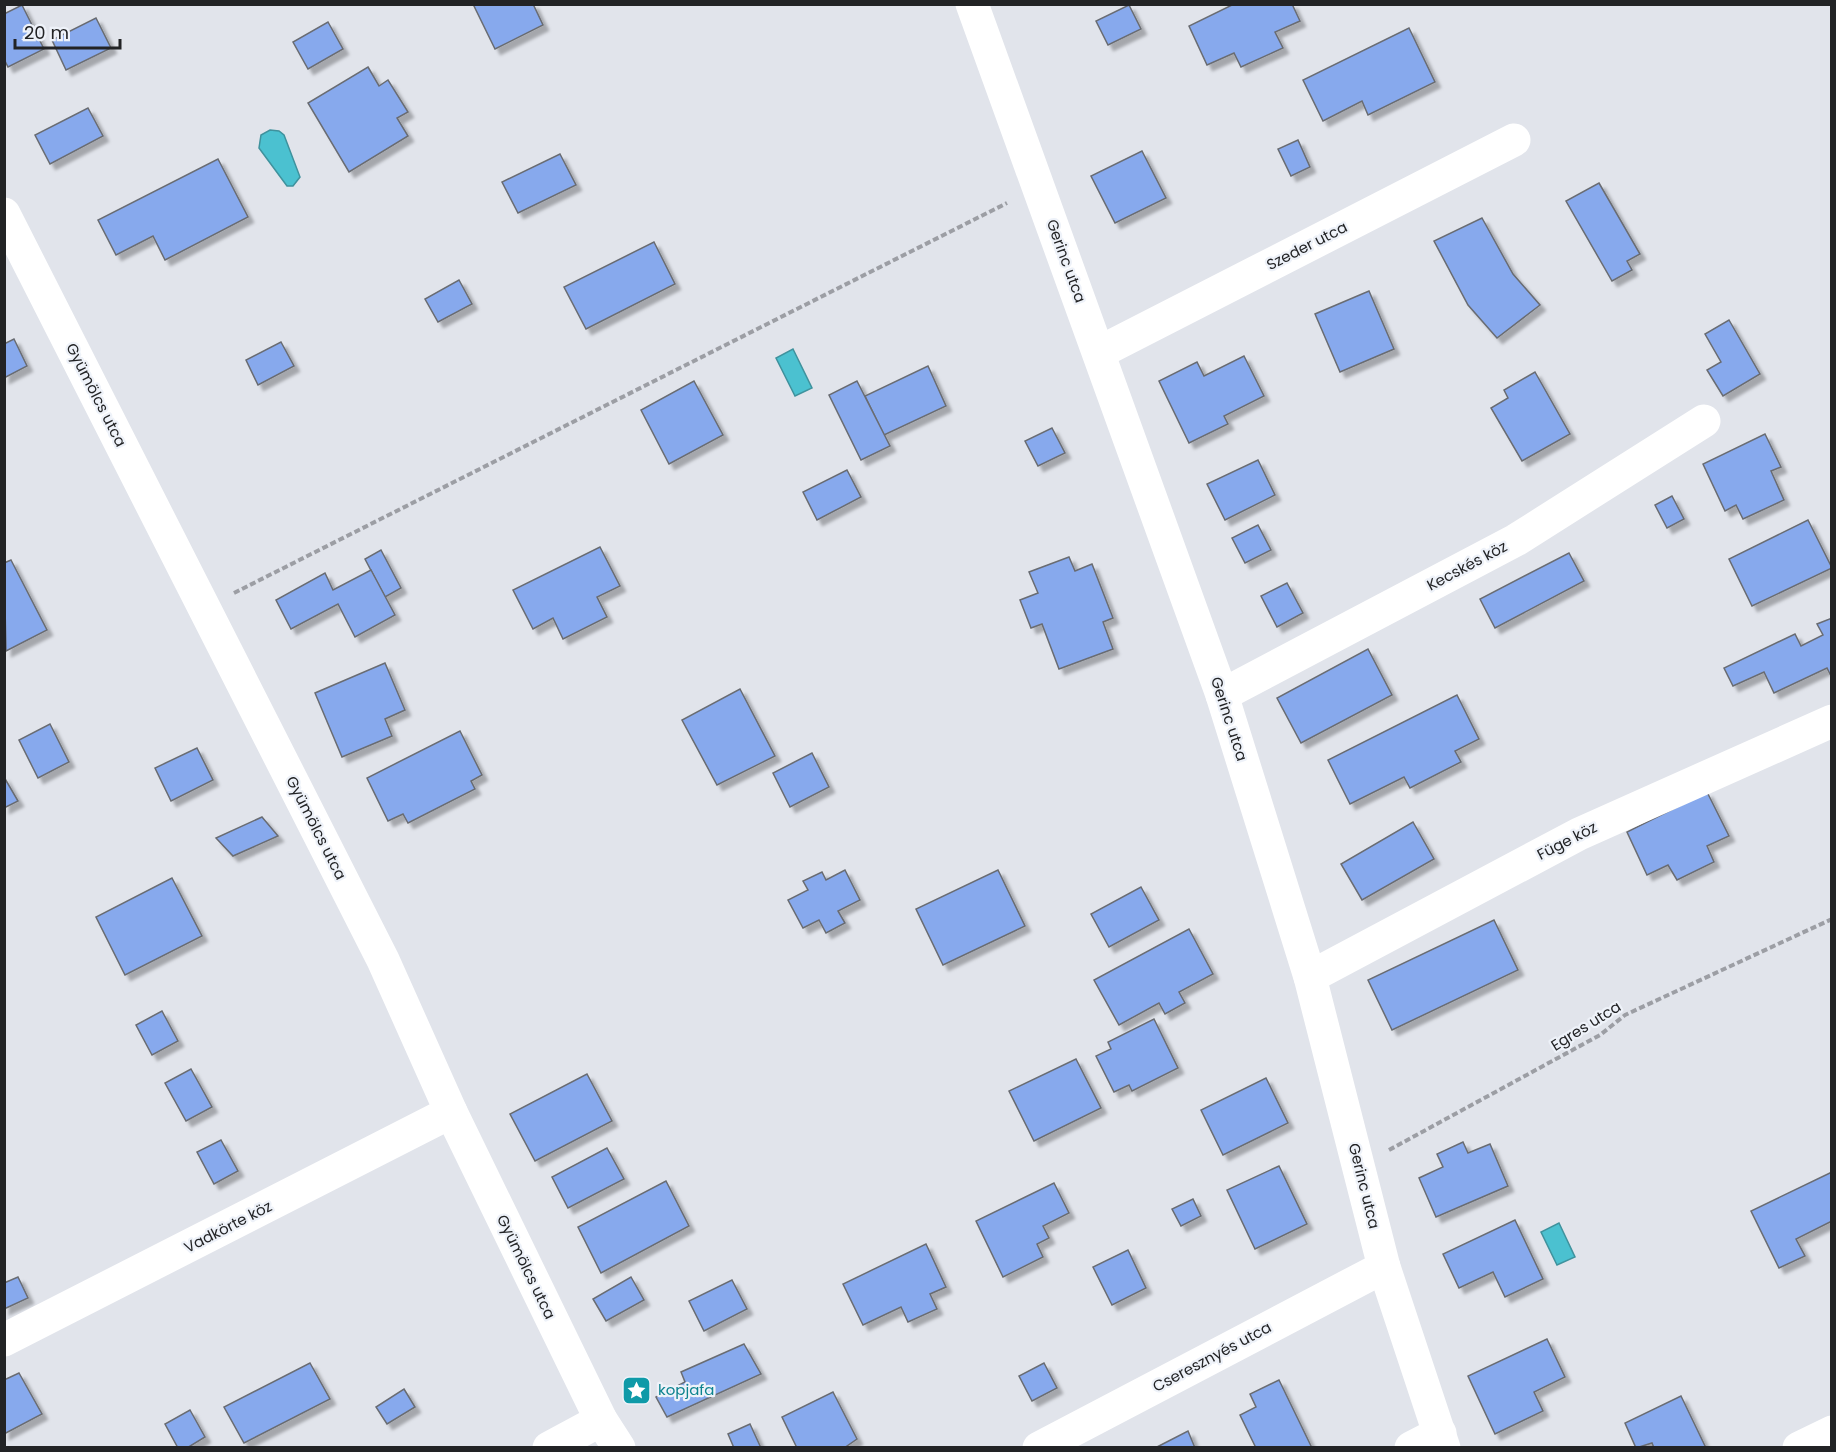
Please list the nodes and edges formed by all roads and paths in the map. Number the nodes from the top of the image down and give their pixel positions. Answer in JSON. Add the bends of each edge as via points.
{"nodes":[{"id":1,"x":972,"y":4,"type":"edge"},
{"id":2,"x":1514,"y":140,"type":"dead end"},
{"id":3,"x":1039,"y":186,"type":"junction"},
{"id":4,"x":4,"y":214,"type":"edge"},
{"id":5,"x":1100,"y":352,"type":"junction"},
{"id":6,"x":1704,"y":421,"type":"dead end"},
{"id":7,"x":204,"y":608,"type":"junction"},
{"id":8,"x":1222,"y":695,"type":"junction"},
{"id":9,"x":1832,"y":721,"type":"edge"},
{"id":10,"x":1832,"y":919,"type":"edge"},
{"id":11,"x":1310,"y":976,"type":"junction"},
{"id":12,"x":451,"y":1112,"type":"junction"},
{"id":13,"x":1359,"y":1166,"type":"junction"},
{"id":14,"x":1384,"y":1267,"type":"junction"},
{"id":15,"x":4,"y":1340,"type":"edge"},
{"id":16,"x":601,"y":1420,"type":"junction"},
{"id":17,"x":1832,"y":1432,"type":"edge"},
{"id":18,"x":1432,"y":1443,"type":"edge"},
{"id":19,"x":549,"y":1448,"type":"edge"},
{"id":20,"x":618,"y":1448,"type":"edge"},
{"id":21,"x":1039,"y":1448,"type":"edge"},
{"id":22,"x":1799,"y":1448,"type":"edge"}],
"edges":[{"from":1,"to":3,"type":"street","name":"Gerinc utca"},
{"from":2,"to":5,"type":"street","name":"Szeder utca"},
{"from":3,"to":5,"type":"street","name":"Gerinc utca"},
{"from":3,"to":7,"type":"path"},
{"from":4,"to":7,"type":"street","name":"Gyümölcs utca"},
{"from":5,"to":8,"type":"street","name":"Gerinc utca"},
{"from":6,"to":8,"type":"street","name":"Kecskés köz","via":[[1516,540]]},
{"from":7,"to":12,"type":"street","name":"Gyümölcs utca","via":[[383,960]]},
{"from":8,"to":11,"type":"street","name":"Gerinc utca"},
{"from":9,"to":11,"type":"street","name":"Füge köz","via":[[1579,834]]},
{"from":10,"to":13,"type":"path","name":"Egres utca","via":[[1625,1015],[1600,1035]]},
{"from":11,"to":13,"type":"street","name":"Gerinc utca"},
{"from":12,"to":15,"type":"street","name":"Vadkörte köz"},
{"from":12,"to":16,"type":"street","name":"Gyümölcs utca"},
{"from":13,"to":14,"type":"street","name":"Gerinc utca"},
{"from":14,"to":18,"type":"street","name":"Gerinc utca"},
{"from":14,"to":21,"type":"street","name":"Cseresznyés utca"},
{"from":16,"to":19,"type":"street"},
{"from":16,"to":20,"type":"street","name":"Gyümölcs utca"},
{"from":17,"to":22,"type":"street"}]}
